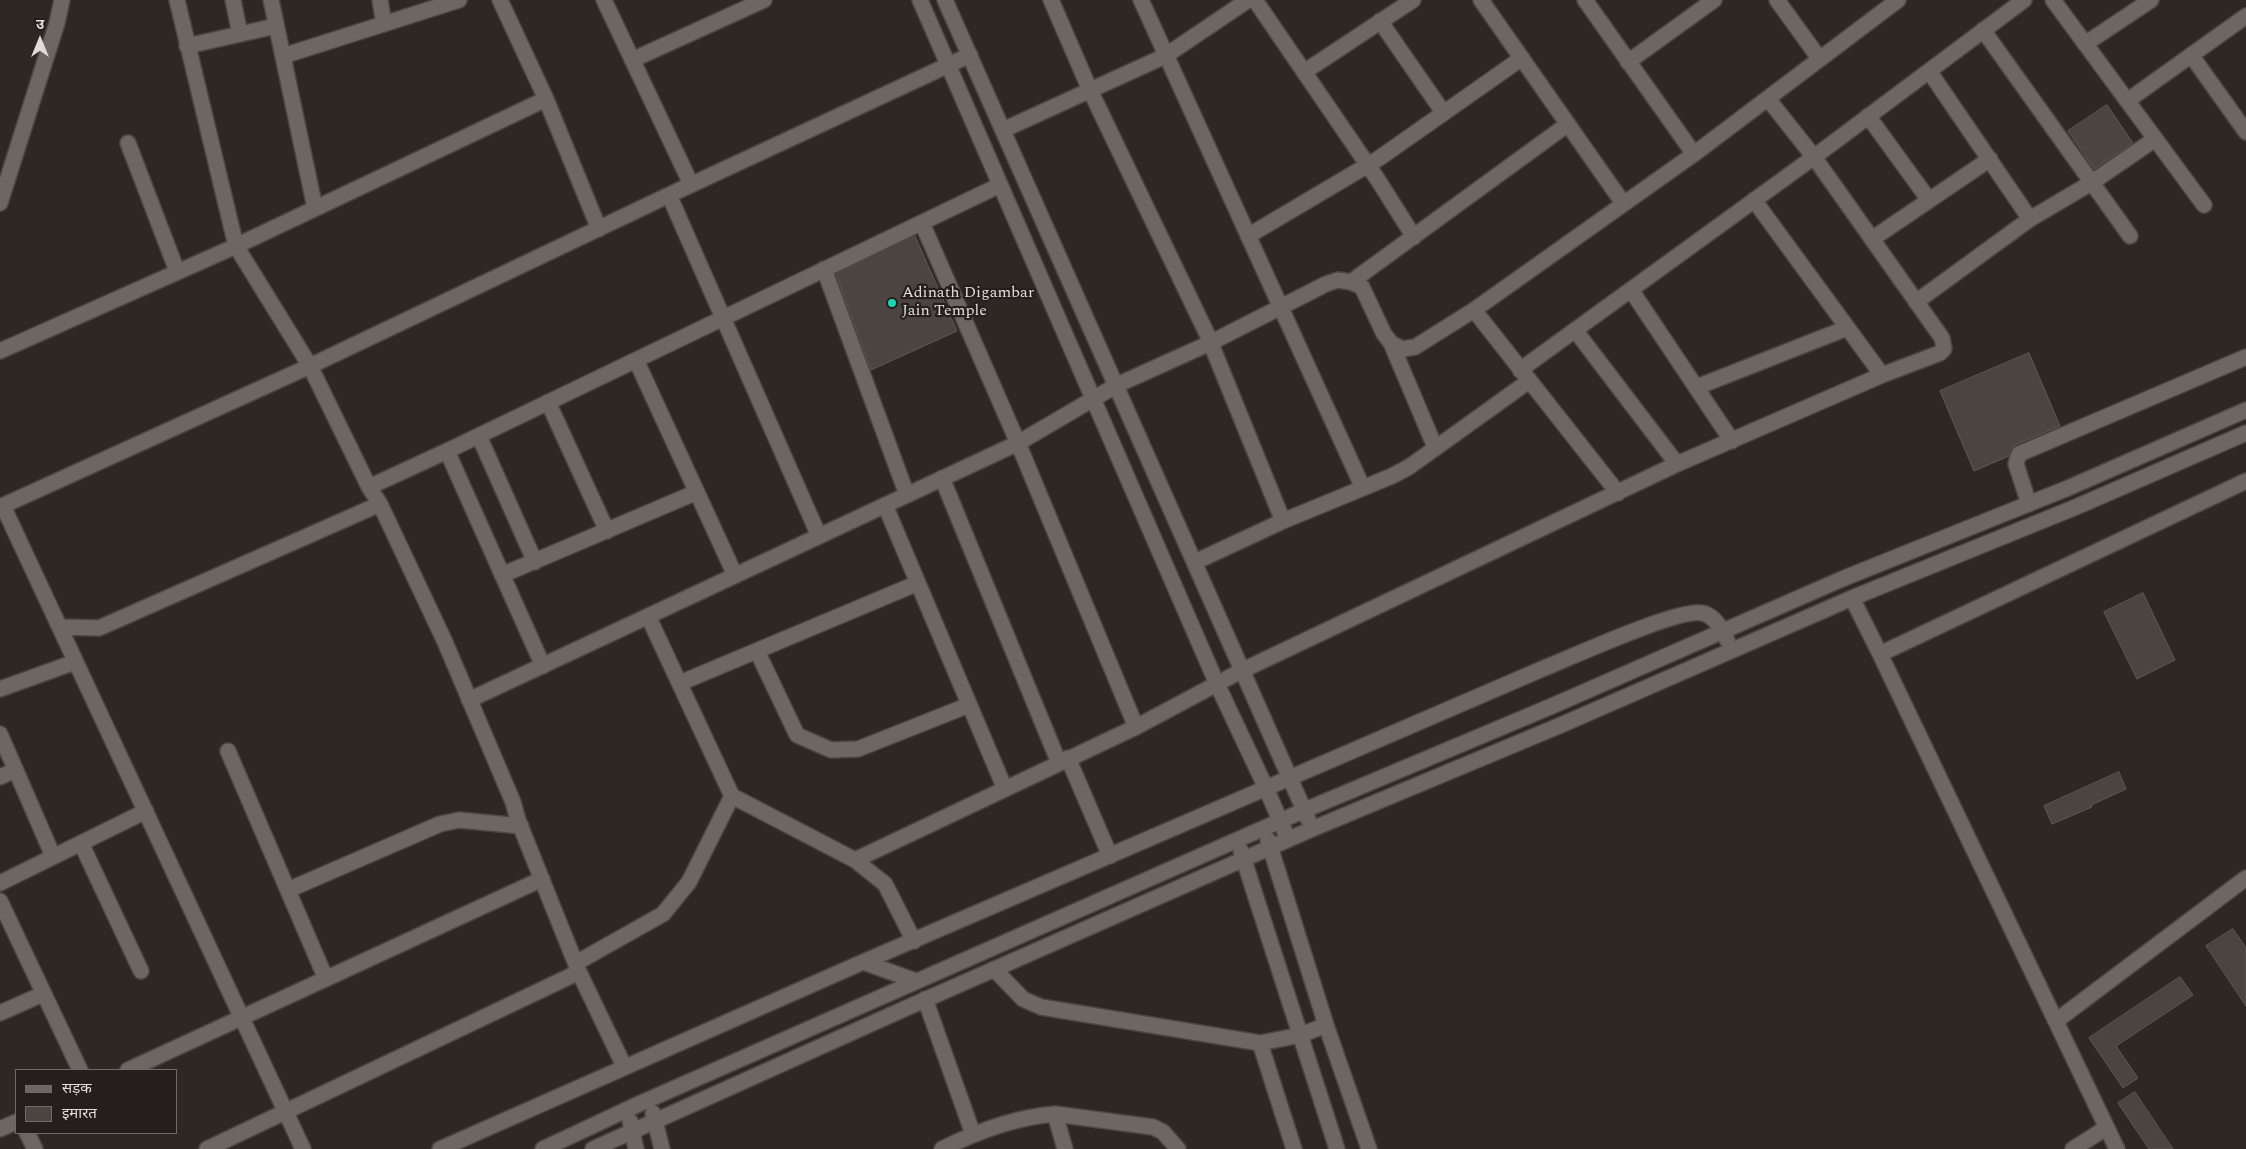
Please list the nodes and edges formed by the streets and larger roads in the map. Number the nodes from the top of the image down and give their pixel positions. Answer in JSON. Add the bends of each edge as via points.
{"nodes":[{"id":1,"x":62,"y":0,"type":"edge"},
{"id":2,"x":177,"y":0,"type":"edge"},
{"id":3,"x":233,"y":0,"type":"edge"},
{"id":4,"x":271,"y":0,"type":"edge"},
{"id":5,"x":380,"y":0,"type":"edge"},
{"id":6,"x":459,"y":0,"type":"edge"},
{"id":7,"x":500,"y":0,"type":"edge"},
{"id":8,"x":604,"y":0,"type":"edge"},
{"id":9,"x":764,"y":0,"type":"edge"},
{"id":10,"x":920,"y":0,"type":"edge"},
{"id":11,"x":946,"y":0,"type":"edge"},
{"id":12,"x":1051,"y":0,"type":"edge"},
{"id":13,"x":1141,"y":0,"type":"edge"},
{"id":14,"x":1248,"y":0,"type":"edge"},
{"id":15,"x":1254,"y":0,"type":"edge"},
{"id":16,"x":1413,"y":0,"type":"edge"},
{"id":17,"x":1482,"y":0,"type":"edge"},
{"id":18,"x":1585,"y":0,"type":"edge"},
{"id":19,"x":1714,"y":0,"type":"edge"},
{"id":20,"x":1776,"y":0,"type":"edge"},
{"id":21,"x":1898,"y":0,"type":"edge"},
{"id":22,"x":2024,"y":0,"type":"edge"},
{"id":23,"x":2053,"y":0,"type":"edge"},
{"id":24,"x":2151,"y":0,"type":"edge"},
{"id":25,"x":2246,"y":16,"type":"edge"},
{"id":26,"x":1380,"y":22,"type":"junction"},
{"id":27,"x":384,"y":24,"type":"junction"},
{"id":28,"x":276,"y":26,"type":"junction"},
{"id":29,"x":1983,"y":30,"type":"junction"},
{"id":30,"x":240,"y":34,"type":"junction"},
{"id":31,"x":2085,"y":44,"type":"junction"},
{"id":32,"x":188,"y":46,"type":"junction"},
{"id":33,"x":970,"y":55,"type":"junction"},
{"id":34,"x":2191,"y":55,"type":"junction"},
{"id":35,"x":283,"y":56,"type":"junction"},
{"id":36,"x":1165,"y":56,"type":"junction"},
{"id":37,"x":1522,"y":58,"type":"junction"},
{"id":38,"x":1819,"y":58,"type":"junction"},
{"id":39,"x":632,"y":60,"type":"junction"},
{"id":40,"x":1628,"y":62,"type":"junction"},
{"id":41,"x":948,"y":64,"type":"junction"},
{"id":42,"x":1928,"y":71,"type":"junction"},
{"id":43,"x":1304,"y":72,"type":"junction"},
{"id":44,"x":1090,"y":90,"type":"junction"},
{"id":45,"x":1768,"y":98,"type":"junction"},
{"id":46,"x":546,"y":99,"type":"junction"},
{"id":47,"x":2127,"y":101,"type":"junction"},
{"id":48,"x":1443,"y":112,"type":"junction"},
{"id":49,"x":1868,"y":116,"type":"junction"},
{"id":50,"x":1568,"y":124,"type":"junction"},
{"id":51,"x":1003,"y":130,"type":"junction"},
{"id":52,"x":2246,"y":132,"type":"edge"},
{"id":53,"x":2155,"y":139,"type":"junction"},
{"id":54,"x":128,"y":143,"type":"dead end"},
{"id":55,"x":1694,"y":154,"type":"junction"},
{"id":56,"x":1814,"y":157,"type":"junction"},
{"id":57,"x":1990,"y":159,"type":"junction"},
{"id":58,"x":1368,"y":166,"type":"junction"},
{"id":59,"x":2091,"y":183,"type":"junction"},
{"id":60,"x":692,"y":184,"type":"junction"},
{"id":61,"x":1000,"y":185,"type":"junction"},
{"id":62,"x":1,"y":195,"type":"edge"},
{"id":63,"x":668,"y":195,"type":"junction"},
{"id":64,"x":1754,"y":200,"type":"junction"},
{"id":65,"x":1928,"y":200,"type":"junction"},
{"id":66,"x":1623,"y":203,"type":"junction"},
{"id":67,"x":2204,"y":205,"type":"dead end"},
{"id":68,"x":315,"y":208,"type":"junction"},
{"id":69,"x":2030,"y":219,"type":"junction"},
{"id":70,"x":922,"y":223,"type":"junction"},
{"id":71,"x":599,"y":229,"type":"junction"},
{"id":72,"x":1248,"y":236,"type":"junction"},
{"id":73,"x":1414,"y":236,"type":"junction"},
{"id":74,"x":2130,"y":236,"type":"dead end"},
{"id":75,"x":1872,"y":239,"type":"junction"},
{"id":76,"x":236,"y":246,"type":"junction"},
{"id":77,"x":824,"y":269,"type":"junction"},
{"id":78,"x":177,"y":271,"type":"junction"},
{"id":79,"x":1351,"y":282,"type":"junction"},
{"id":80,"x":1631,"y":290,"type":"junction"},
{"id":81,"x":1916,"y":302,"type":"junction"},
{"id":82,"x":1280,"y":308,"type":"junction"},
{"id":83,"x":1474,"y":310,"type":"junction"},
{"id":84,"x":722,"y":317,"type":"junction"},
{"id":85,"x":1847,"y":328,"type":"junction"},
{"id":86,"x":1575,"y":330,"type":"junction"},
{"id":87,"x":1210,"y":343,"type":"junction"},
{"id":88,"x":1391,"y":343,"type":"junction"},
{"id":89,"x":0,"y":351,"type":"edge"},
{"id":90,"x":2246,"y":356,"type":"edge"},
{"id":91,"x":636,"y":360,"type":"junction"},
{"id":92,"x":310,"y":366,"type":"junction"},
{"id":93,"x":1882,"y":375,"type":"junction"},
{"id":94,"x":1524,"y":376,"type":"junction"},
{"id":95,"x":1117,"y":385,"type":"junction"},
{"id":96,"x":1697,"y":387,"type":"junction"},
{"id":97,"x":1094,"y":400,"type":"junction"},
{"id":98,"x":548,"y":402,"type":"junction"},
{"id":99,"x":2246,"y":410,"type":"edge"},
{"id":100,"x":2246,"y":433,"type":"edge"},
{"id":101,"x":479,"y":436,"type":"junction"},
{"id":102,"x":1732,"y":441,"type":"junction"},
{"id":103,"x":1018,"y":443,"type":"junction"},
{"id":104,"x":1435,"y":447,"type":"junction"},
{"id":105,"x":447,"y":451,"type":"junction"},
{"id":106,"x":1677,"y":464,"type":"junction"},
{"id":107,"x":942,"y":478,"type":"junction"},
{"id":108,"x":2246,"y":481,"type":"edge"},
{"id":109,"x":369,"y":487,"type":"junction"},
{"id":110,"x":1363,"y":488,"type":"junction"},
{"id":111,"x":2068,"y":488,"type":"junction"},
{"id":112,"x":697,"y":492,"type":"junction"},
{"id":113,"x":1618,"y":493,"type":"junction"},
{"id":114,"x":907,"y":495,"type":"junction"},
{"id":115,"x":380,"y":504,"type":"junction"},
{"id":116,"x":2030,"y":504,"type":"junction"},
{"id":117,"x":885,"y":505,"type":"junction"},
{"id":118,"x":1,"y":506,"type":"edge"},
{"id":119,"x":2076,"y":507,"type":"junction"},
{"id":120,"x":1283,"y":521,"type":"junction"},
{"id":121,"x":607,"y":531,"type":"junction"},
{"id":122,"x":819,"y":536,"type":"junction"},
{"id":123,"x":534,"y":562,"type":"junction"},
{"id":124,"x":1196,"y":562,"type":"junction"},
{"id":125,"x":502,"y":575,"type":"junction"},
{"id":126,"x":735,"y":576,"type":"junction"},
{"id":127,"x":918,"y":583,"type":"junction"},
{"id":128,"x":1852,"y":598,"type":"junction"},
{"id":129,"x":648,"y":616,"type":"junction"},
{"id":130,"x":60,"y":627,"type":"junction"},
{"id":131,"x":1724,"y":632,"type":"junction"},
{"id":132,"x":757,"y":651,"type":"junction"},
{"id":133,"x":1732,"y":651,"type":"junction"},
{"id":134,"x":71,"y":653,"type":"junction"},
{"id":135,"x":1880,"y":654,"type":"junction"},
{"id":136,"x":542,"y":666,"type":"junction"},
{"id":137,"x":1241,"y":671,"type":"junction"},
{"id":138,"x":680,"y":684,"type":"junction"},
{"id":139,"x":1217,"y":684,"type":"junction"},
{"id":140,"x":0,"y":689,"type":"edge"},
{"id":141,"x":469,"y":700,"type":"junction"},
{"id":142,"x":969,"y":704,"type":"junction"},
{"id":143,"x":1136,"y":727,"type":"junction"},
{"id":144,"x":0,"y":734,"type":"edge"},
{"id":145,"x":228,"y":751,"type":"dead end"},
{"id":146,"x":1064,"y":761,"type":"junction"},
{"id":147,"x":16,"y":770,"type":"junction"},
{"id":148,"x":0,"y":777,"type":"edge"},
{"id":149,"x":1290,"y":778,"type":"junction"},
{"id":150,"x":1266,"y":788,"type":"junction"},
{"id":151,"x":1005,"y":789,"type":"junction"},
{"id":152,"x":732,"y":796,"type":"junction"},
{"id":153,"x":1305,"y":810,"type":"junction"},
{"id":154,"x":146,"y":811,"type":"junction"},
{"id":155,"x":1280,"y":822,"type":"junction"},
{"id":156,"x":520,"y":823,"type":"junction"},
{"id":157,"x":1263,"y":829,"type":"junction"},
{"id":158,"x":1312,"y":829,"type":"junction"},
{"id":159,"x":1238,"y":840,"type":"junction"},
{"id":160,"x":1288,"y":840,"type":"junction"},
{"id":161,"x":81,"y":843,"type":"junction"},
{"id":162,"x":1271,"y":847,"type":"junction"},
{"id":163,"x":54,"y":856,"type":"junction"},
{"id":164,"x":1110,"y":856,"type":"junction"},
{"id":165,"x":1244,"y":859,"type":"junction"},
{"id":166,"x":855,"y":860,"type":"junction"},
{"id":167,"x":2246,"y":878,"type":"edge"},
{"id":168,"x":542,"y":879,"type":"junction"},
{"id":169,"x":0,"y":883,"type":"edge"},
{"id":170,"x":288,"y":890,"type":"junction"},
{"id":171,"x":0,"y":901,"type":"edge"},
{"id":172,"x":914,"y":941,"type":"junction"},
{"id":173,"x":863,"y":962,"type":"junction"},
{"id":174,"x":578,"y":968,"type":"junction"},
{"id":175,"x":994,"y":969,"type":"junction"},
{"id":176,"x":141,"y":971,"type":"dead end"},
{"id":177,"x":326,"y":979,"type":"junction"},
{"id":178,"x":916,"y":980,"type":"junction"},
{"id":179,"x":43,"y":994,"type":"junction"},
{"id":180,"x":925,"y":999,"type":"junction"},
{"id":181,"x":0,"y":1013,"type":"edge"},
{"id":182,"x":241,"y":1018,"type":"junction"},
{"id":183,"x":2056,"y":1021,"type":"junction"},
{"id":184,"x":1326,"y":1025,"type":"junction"},
{"id":185,"x":1301,"y":1035,"type":"junction"},
{"id":186,"x":1260,"y":1043,"type":"junction"},
{"id":187,"x":624,"y":1066,"type":"junction"},
{"id":188,"x":80,"y":1069,"type":"edge"},
{"id":189,"x":130,"y":1069,"type":"edge"},
{"id":190,"x":650,"y":1099,"type":"junction"},
{"id":191,"x":627,"y":1110,"type":"junction"},
{"id":192,"x":285,"y":1111,"type":"junction"},
{"id":193,"x":1054,"y":1114,"type":"junction"},
{"id":194,"x":15,"y":1122,"type":"edge"},
{"id":195,"x":655,"y":1122,"type":"junction"},
{"id":196,"x":2106,"y":1128,"type":"junction"},
{"id":197,"x":0,"y":1129,"type":"edge"},
{"id":198,"x":632,"y":1131,"type":"junction"},
{"id":199,"x":28,"y":1134,"type":"edge"},
{"id":200,"x":973,"y":1134,"type":"junction"},
{"id":201,"x":35,"y":1149,"type":"edge"},
{"id":202,"x":207,"y":1149,"type":"edge"},
{"id":203,"x":303,"y":1149,"type":"edge"},
{"id":204,"x":440,"y":1149,"type":"edge"},
{"id":205,"x":544,"y":1149,"type":"edge"},
{"id":206,"x":593,"y":1149,"type":"edge"},
{"id":207,"x":636,"y":1149,"type":"edge"},
{"id":208,"x":662,"y":1149,"type":"edge"},
{"id":209,"x":942,"y":1149,"type":"edge"},
{"id":210,"x":1064,"y":1149,"type":"edge"},
{"id":211,"x":1178,"y":1149,"type":"edge"},
{"id":212,"x":1294,"y":1149,"type":"edge"},
{"id":213,"x":1337,"y":1149,"type":"edge"},
{"id":214,"x":1369,"y":1149,"type":"edge"},
{"id":215,"x":2073,"y":1149,"type":"edge"},
{"id":216,"x":2117,"y":1149,"type":"edge"}],
"edges":[{"from":1,"to":62,"type":"street"},
{"from":2,"to":32,"type":"street"},
{"from":3,"to":30,"type":"street"},
{"from":4,"to":28,"type":"street"},
{"from":5,"to":27,"type":"street"},
{"from":6,"to":27,"type":"street"},
{"from":7,"to":46,"type":"street"},
{"from":8,"to":39,"type":"street"},
{"from":9,"to":39,"type":"street"},
{"from":10,"to":41,"type":"street"},
{"from":11,"to":33,"type":"street"},
{"from":12,"to":44,"type":"street"},
{"from":13,"to":36,"type":"street"},
{"from":14,"to":36,"type":"street"},
{"from":15,"to":43,"type":"street"},
{"from":16,"to":26,"type":"street"},
{"from":17,"to":37,"type":"street"},
{"from":18,"to":40,"type":"street"},
{"from":19,"to":40,"type":"street"},
{"from":20,"to":38,"type":"street"},
{"from":21,"to":38,"type":"street"},
{"from":22,"to":29,"type":"street"},
{"from":23,"to":31,"type":"street"},
{"from":24,"to":31,"type":"street"},
{"from":25,"to":34,"type":"street"},
{"from":26,"to":43,"type":"street"},
{"from":26,"to":48,"type":"street"},
{"from":27,"to":35,"type":"street"},
{"from":28,"to":30,"type":"street"},
{"from":28,"to":35,"type":"street"},
{"from":29,"to":42,"type":"street"},
{"from":29,"to":59,"type":"street"},
{"from":30,"to":32,"type":"street"},
{"from":31,"to":47,"type":"street"},
{"from":32,"to":76,"type":"street"},
{"from":33,"to":41,"type":"street"},
{"from":33,"to":51,"type":"street"},
{"from":34,"to":47,"type":"street"},
{"from":34,"to":52,"type":"street"},
{"from":35,"to":68,"type":"street"},
{"from":36,"to":44,"type":"street"},
{"from":36,"to":72,"type":"street"},
{"from":37,"to":48,"type":"street"},
{"from":37,"to":50,"type":"street"},
{"from":38,"to":45,"type":"street"},
{"from":39,"to":60,"type":"street"},
{"from":40,"to":55,"type":"street"},
{"from":41,"to":60,"type":"street"},
{"from":41,"to":61,"type":"street"},
{"from":42,"to":49,"type":"street"},
{"from":42,"to":57,"type":"street"},
{"from":43,"to":58,"type":"street"},
{"from":44,"to":51,"type":"street"},
{"from":44,"to":87,"type":"street"},
{"from":45,"to":55,"type":"street"},
{"from":45,"to":56,"type":"street"},
{"from":46,"to":68,"type":"street"},
{"from":46,"to":71,"type":"street"},
{"from":47,"to":53,"type":"street"},
{"from":48,"to":58,"type":"street"},
{"from":49,"to":56,"type":"street"},
{"from":49,"to":65,"type":"street"},
{"from":50,"to":66,"type":"street"},
{"from":50,"to":73,"type":"street"},
{"from":51,"to":95,"type":"street"},
{"from":53,"to":59,"type":"street"},
{"from":53,"to":67,"type":"street"},
{"from":54,"to":78,"type":"street"},
{"from":55,"to":66,"type":"street"},
{"from":56,"to":64,"type":"street"},
{"from":56,"to":75,"type":"street"},
{"from":57,"to":65,"type":"street"},
{"from":57,"to":69,"type":"street"},
{"from":58,"to":72,"type":"street"},
{"from":58,"to":73,"type":"street"},
{"from":59,"to":69,"type":"street"},
{"from":59,"to":74,"type":"street"},
{"from":60,"to":63,"type":"street"},
{"from":61,"to":70,"type":"street"},
{"from":61,"to":97,"type":"street"},
{"from":63,"to":71,"type":"street"},
{"from":63,"to":84,"type":"street"},
{"from":64,"to":80,"type":"street"},
{"from":64,"to":85,"type":"street"},
{"from":65,"to":75,"type":"street"},
{"from":66,"to":83,"type":"street"},
{"from":68,"to":76,"type":"street"},
{"from":69,"to":81,"type":"street"},
{"from":70,"to":77,"type":"street"},
{"from":70,"to":103,"type":"street"},
{"from":71,"to":92,"type":"street"},
{"from":72,"to":82,"type":"street"},
{"from":73,"to":79,"type":"street"},
{"from":75,"to":81,"type":"street"},
{"from":76,"to":78,"type":"street"},
{"from":76,"to":92,"type":"street"},
{"from":77,"to":84,"type":"street"},
{"from":77,"to":114,"type":"street"},
{"from":78,"to":89,"type":"street"},
{"from":79,"to":82,"type":"street","via":[[1338,280],[1326,284]]},
{"from":79,"to":88,"type":"street","via":[[1362,287]]},
{"from":80,"to":86,"type":"street"},
{"from":80,"to":96,"type":"street"},
{"from":81,"to":93,"type":"street","via":[[1942,338],[1944,349]]},
{"from":82,"to":87,"type":"street"},
{"from":82,"to":110,"type":"street"},
{"from":83,"to":88,"type":"street","via":[[1415,347],[1402,348]]},
{"from":83,"to":94,"type":"street"},
{"from":84,"to":91,"type":"street"},
{"from":84,"to":122,"type":"street"},
{"from":85,"to":93,"type":"street"},
{"from":85,"to":96,"type":"street"},
{"from":86,"to":94,"type":"street"},
{"from":86,"to":106,"type":"street"},
{"from":87,"to":95,"type":"street"},
{"from":87,"to":120,"type":"street"},
{"from":88,"to":104,"type":"street"},
{"from":90,"to":116,"type":"street","via":[[2019,454],[2016,464]]},
{"from":91,"to":98,"type":"street"},
{"from":91,"to":112,"type":"street"},
{"from":92,"to":109,"type":"street"},
{"from":92,"to":118,"type":"street"},
{"from":93,"to":102,"type":"street"},
{"from":94,"to":104,"type":"street"},
{"from":94,"to":113,"type":"street"},
{"from":95,"to":97,"type":"street"},
{"from":95,"to":124,"type":"street"},
{"from":96,"to":102,"type":"street"},
{"from":97,"to":103,"type":"street"},
{"from":97,"to":139,"type":"street"},
{"from":98,"to":101,"type":"street"},
{"from":98,"to":121,"type":"street"},
{"from":99,"to":111,"type":"street"},
{"from":100,"to":119,"type":"street"},
{"from":101,"to":105,"type":"street"},
{"from":101,"to":123,"type":"street"},
{"from":102,"to":106,"type":"street"},
{"from":103,"to":107,"type":"street"},
{"from":103,"to":143,"type":"street"},
{"from":104,"to":110,"type":"street","via":[[1409,467]]},
{"from":105,"to":109,"type":"street"},
{"from":105,"to":125,"type":"street"},
{"from":106,"to":113,"type":"street"},
{"from":107,"to":114,"type":"street"},
{"from":107,"to":146,"type":"street"},
{"from":108,"to":135,"type":"street"},
{"from":109,"to":115,"type":"street"},
{"from":110,"to":120,"type":"street"},
{"from":111,"to":116,"type":"street"},
{"from":111,"to":119,"type":"street"},
{"from":112,"to":121,"type":"street"},
{"from":112,"to":126,"type":"street"},
{"from":113,"to":137,"type":"street"},
{"from":114,"to":117,"type":"street"},
{"from":115,"to":130,"type":"street","via":[[99,628]]},
{"from":115,"to":141,"type":"street"},
{"from":116,"to":131,"type":"street","via":[[1842,579]]},
{"from":117,"to":122,"type":"street"},
{"from":117,"to":127,"type":"street"},
{"from":118,"to":130,"type":"street"},
{"from":119,"to":128,"type":"street"},
{"from":120,"to":124,"type":"street"},
{"from":121,"to":123,"type":"street"},
{"from":122,"to":126,"type":"street"},
{"from":123,"to":125,"type":"street"},
{"from":124,"to":137,"type":"street"},
{"from":125,"to":136,"type":"street"},
{"from":126,"to":129,"type":"street"},
{"from":127,"to":132,"type":"street"},
{"from":127,"to":142,"type":"street"},
{"from":128,"to":133,"type":"street"},
{"from":128,"to":135,"type":"street"},
{"from":129,"to":136,"type":"street"},
{"from":129,"to":138,"type":"street"},
{"from":130,"to":134,"type":"street"},
{"from":131,"to":133,"type":"street"},
{"from":131,"to":149,"type":"street","via":[[1704,613],[1677,616],[1551,666]]},
{"from":131,"to":153,"type":"street"},
{"from":132,"to":138,"type":"street"},
{"from":132,"to":142,"type":"street","via":[[797,735],[831,750],[858,749]]},
{"from":133,"to":158,"type":"street"},
{"from":134,"to":140,"type":"street"},
{"from":134,"to":154,"type":"street"},
{"from":135,"to":183,"type":"street"},
{"from":136,"to":141,"type":"street"},
{"from":137,"to":139,"type":"street"},
{"from":137,"to":149,"type":"street"},
{"from":138,"to":152,"type":"street"},
{"from":139,"to":143,"type":"street"},
{"from":139,"to":150,"type":"street"},
{"from":141,"to":156,"type":"street"},
{"from":142,"to":151,"type":"street"},
{"from":143,"to":146,"type":"street"},
{"from":144,"to":147,"type":"street"},
{"from":145,"to":170,"type":"street"},
{"from":146,"to":151,"type":"street"},
{"from":146,"to":164,"type":"street"},
{"from":147,"to":148,"type":"street"},
{"from":147,"to":163,"type":"street"},
{"from":149,"to":150,"type":"street"},
{"from":149,"to":153,"type":"street"},
{"from":150,"to":155,"type":"street"},
{"from":150,"to":164,"type":"street"},
{"from":151,"to":166,"type":"street"},
{"from":152,"to":166,"type":"street"},
{"from":152,"to":174,"type":"street","via":[[693,875],[663,914]]},
{"from":153,"to":155,"type":"street"},
{"from":153,"to":158,"type":"street"},
{"from":154,"to":161,"type":"street"},
{"from":154,"to":182,"type":"street"},
{"from":155,"to":157,"type":"street"},
{"from":155,"to":160,"type":"street"},
{"from":156,"to":168,"type":"street"},
{"from":156,"to":170,"type":"street","via":[[459,820],[440,824]]},
{"from":157,"to":159,"type":"street"},
{"from":157,"to":162,"type":"street"},
{"from":158,"to":160,"type":"street"},
{"from":159,"to":165,"type":"street"},
{"from":159,"to":178,"type":"street"},
{"from":160,"to":162,"type":"street"},
{"from":161,"to":163,"type":"street"},
{"from":161,"to":176,"type":"street"},
{"from":162,"to":165,"type":"street"},
{"from":162,"to":184,"type":"street"},
{"from":163,"to":169,"type":"street"},
{"from":164,"to":172,"type":"street"},
{"from":165,"to":175,"type":"street"},
{"from":165,"to":185,"type":"street"},
{"from":166,"to":172,"type":"street","via":[[885,884]]},
{"from":167,"to":183,"type":"street"},
{"from":168,"to":174,"type":"street"},
{"from":168,"to":177,"type":"street"},
{"from":170,"to":177,"type":"street"},
{"from":171,"to":179,"type":"street"},
{"from":172,"to":173,"type":"street"},
{"from":173,"to":178,"type":"street"},
{"from":173,"to":187,"type":"street"},
{"from":174,"to":187,"type":"street"},
{"from":174,"to":192,"type":"street"},
{"from":175,"to":180,"type":"street"},
{"from":175,"to":186,"type":"street","via":[[1023,999],[1041,1007]]},
{"from":177,"to":182,"type":"street"},
{"from":178,"to":190,"type":"street"},
{"from":179,"to":181,"type":"street"},
{"from":179,"to":188,"type":"street"},
{"from":180,"to":195,"type":"street"},
{"from":180,"to":200,"type":"street"},
{"from":182,"to":189,"type":"street"},
{"from":182,"to":192,"type":"street"},
{"from":183,"to":196,"type":"street"},
{"from":184,"to":185,"type":"street"},
{"from":184,"to":214,"type":"street"},
{"from":185,"to":186,"type":"street"},
{"from":185,"to":213,"type":"street"},
{"from":186,"to":212,"type":"street"},
{"from":187,"to":204,"type":"street"},
{"from":190,"to":191,"type":"street"},
{"from":190,"to":195,"type":"street"},
{"from":191,"to":198,"type":"street"},
{"from":191,"to":205,"type":"street"},
{"from":192,"to":202,"type":"street"},
{"from":192,"to":203,"type":"street"},
{"from":193,"to":200,"type":"street"},
{"from":193,"to":210,"type":"street"},
{"from":193,"to":211,"type":"street","via":[[1153,1127],[1163,1132]]},
{"from":194,"to":197,"type":"street"},
{"from":195,"to":198,"type":"street"},
{"from":195,"to":208,"type":"street"},
{"from":196,"to":215,"type":"street"},
{"from":196,"to":216,"type":"street"},
{"from":198,"to":206,"type":"street"},
{"from":198,"to":207,"type":"street"},
{"from":199,"to":201,"type":"street"},
{"from":200,"to":209,"type":"street"}]}
